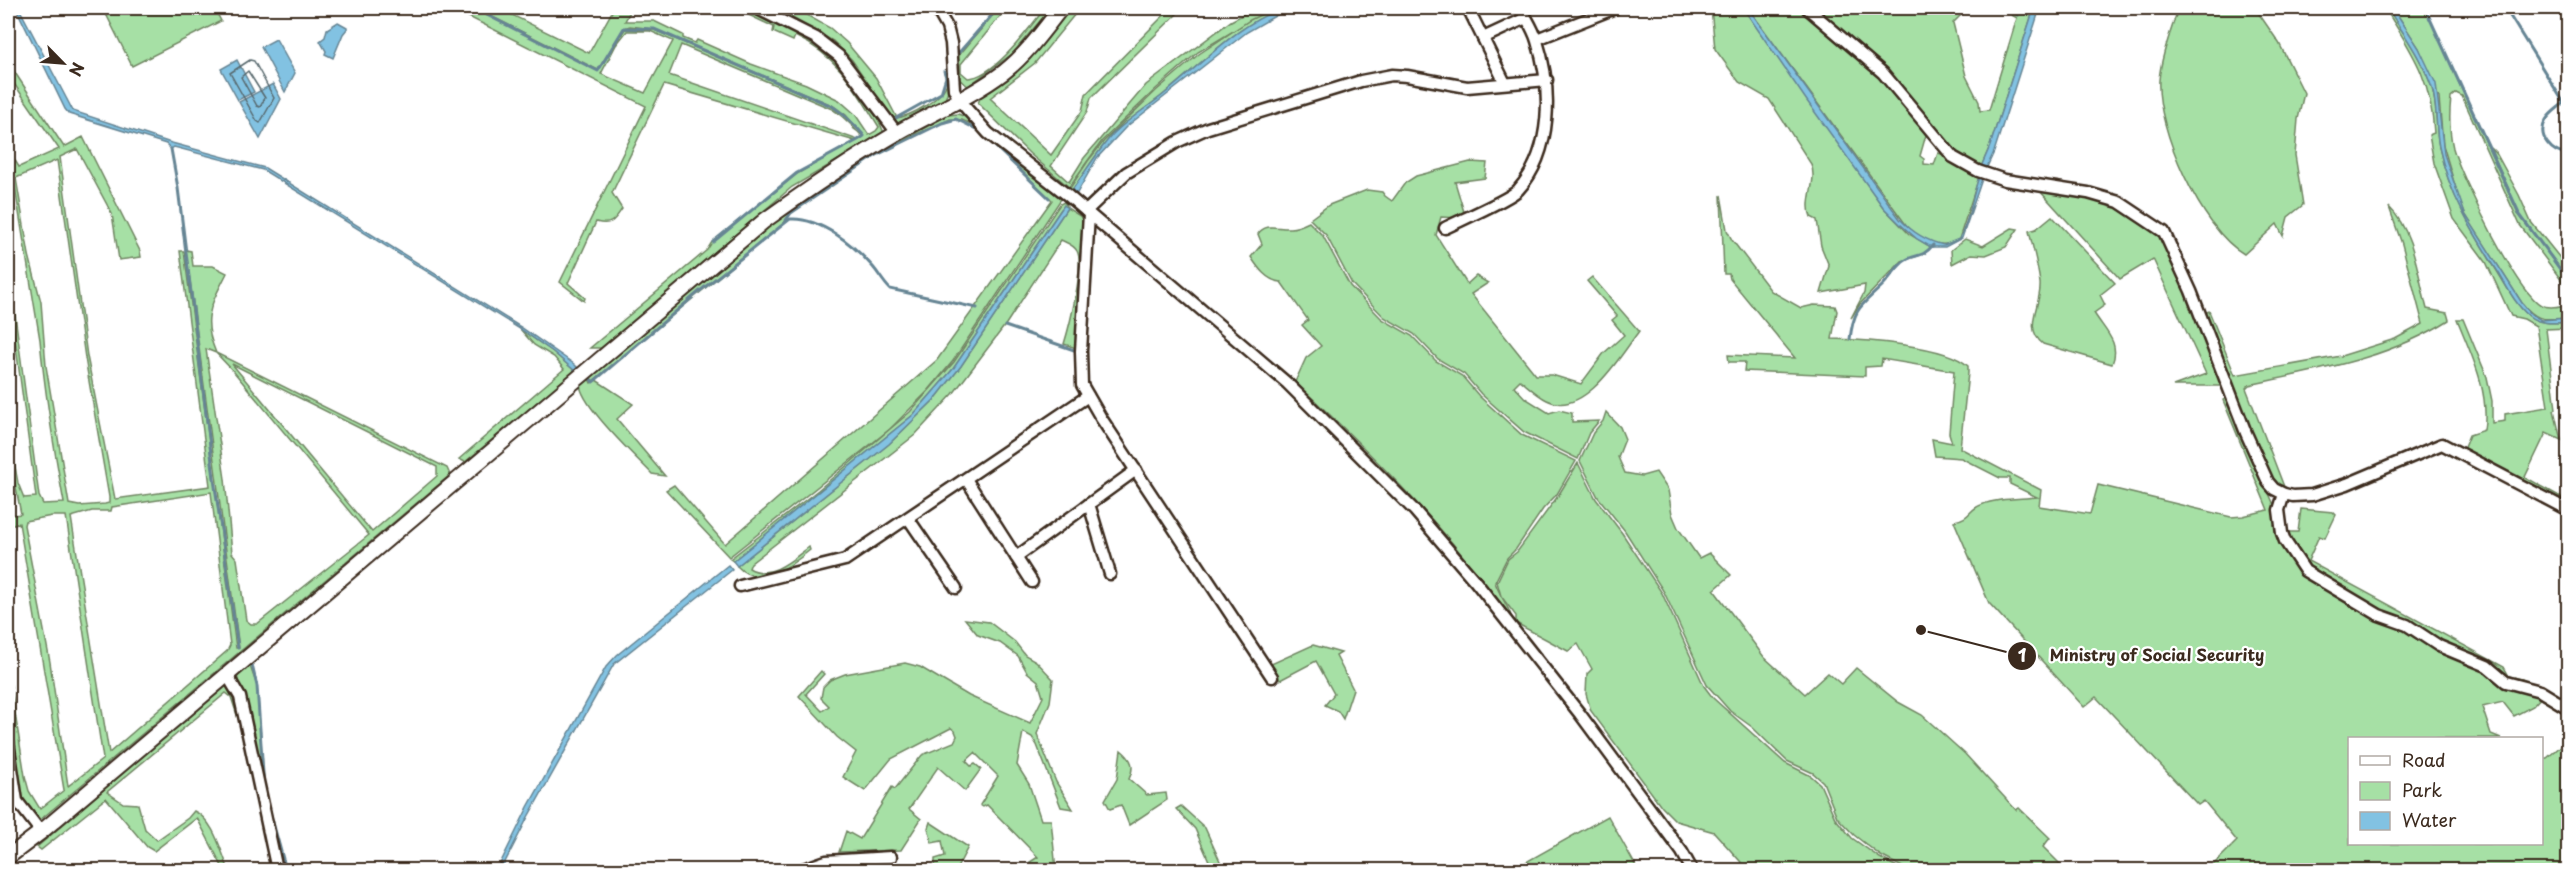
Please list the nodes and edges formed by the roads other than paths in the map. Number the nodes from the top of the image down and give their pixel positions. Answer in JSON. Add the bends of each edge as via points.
{"nodes":[{"id":1,"x":756,"y":8,"type":"edge"},
{"id":2,"x":936,"y":8,"type":"edge"},
{"id":3,"x":1061,"y":8,"type":"edge"},
{"id":4,"x":1615,"y":8,"type":"edge"},
{"id":5,"x":1807,"y":8,"type":"edge"},
{"id":6,"x":1470,"y":12,"type":"dead end"},
{"id":7,"x":1524,"y":13,"type":"edge"},
{"id":8,"x":1483,"y":38,"type":"junction"},
{"id":9,"x":1537,"y":39,"type":"junction"},
{"id":10,"x":1546,"y":80,"type":"junction"},
{"id":11,"x":1506,"y":83,"type":"junction"},
{"id":12,"x":960,"y":100,"type":"junction"},
{"id":13,"x":897,"y":133,"type":"junction"},
{"id":14,"x":1088,"y":213,"type":"junction"},
{"id":15,"x":1445,"y":228,"type":"dead end"},
{"id":16,"x":1088,"y":396,"type":"junction"},
{"id":17,"x":1136,"y":470,"type":"junction"},
{"id":18,"x":966,"y":479,"type":"junction"},
{"id":19,"x":2284,"y":494,"type":"junction"},
{"id":20,"x":1089,"y":504,"type":"junction"},
{"id":21,"x":2568,"y":510,"type":"edge"},
{"id":22,"x":908,"y":518,"type":"junction"},
{"id":23,"x":1016,"y":557,"type":"junction"},
{"id":24,"x":1110,"y":574,"type":"dead end"},
{"id":25,"x":1032,"y":582,"type":"dead end"},
{"id":26,"x":740,"y":586,"type":"dead end"},
{"id":27,"x":956,"y":588,"type":"dead end"},
{"id":28,"x":227,"y":675,"type":"junction"},
{"id":29,"x":1272,"y":677,"type":"dead end"},
{"id":30,"x":2568,"y":708,"type":"edge"},
{"id":31,"x":8,"y":742,"type":"edge"},
{"id":32,"x":8,"y":785,"type":"edge"},
{"id":33,"x":17,"y":801,"type":"junction"},
{"id":34,"x":41,"y":832,"type":"junction"},
{"id":35,"x":8,"y":857,"type":"edge"},
{"id":36,"x":891,"y":857,"type":"dead end"},
{"id":37,"x":277,"y":870,"type":"edge"},
{"id":38,"x":800,"y":870,"type":"edge"},
{"id":39,"x":1692,"y":870,"type":"edge"}],
"edges":[{"from":1,"to":13,"type":"street","via":[[832,50]]},
{"from":2,"to":12,"type":"street","via":[[947,27],[954,89]]},
{"from":3,"to":12,"type":"main road","via":[[1017,61]]},
{"from":4,"to":9,"type":"street"},
{"from":5,"to":19,"type":"street","via":[[1883,73],[1953,157],[2011,182],[2088,193],[2119,202],[2164,232],[2268,482]]},
{"from":6,"to":8,"type":"street"},
{"from":7,"to":8,"type":"street"},
{"from":7,"to":9,"type":"street"},
{"from":8,"to":11,"type":"street"},
{"from":9,"to":10,"type":"street"},
{"from":10,"to":11,"type":"street"},
{"from":10,"to":15,"type":"street","via":[[1543,138],[1533,166],[1517,191]]},
{"from":11,"to":14,"type":"street","via":[[1467,87],[1392,75],[1240,117],[1177,142],[1126,173]]},
{"from":12,"to":13,"type":"main road"},
{"from":12,"to":14,"type":"street","via":[[988,134]]},
{"from":13,"to":28,"type":"main road","via":[[764,221]]},
{"from":14,"to":16,"type":"street","via":[[1081,351],[1082,385]]},
{"from":14,"to":39,"type":"street","via":[[1287,383],[1435,533],[1599,738]]},
{"from":16,"to":17,"type":"street"},
{"from":16,"to":18,"type":"street"},
{"from":17,"to":20,"type":"street"},
{"from":17,"to":29,"type":"street"},
{"from":18,"to":22,"type":"street"},
{"from":18,"to":23,"type":"street"},
{"from":19,"to":21,"type":"street","via":[[2303,496],[2348,484],[2442,444]]},
{"from":19,"to":30,"type":"street","via":[[2279,510],[2284,541],[2305,572],[2439,646],[2487,666],[2506,682],[2540,691]]},
{"from":20,"to":23,"type":"street"},
{"from":20,"to":24,"type":"street"},
{"from":22,"to":26,"type":"street","via":[[845,560]]},
{"from":22,"to":27,"type":"street"},
{"from":23,"to":25,"type":"street"},
{"from":28,"to":34,"type":"main road"},
{"from":28,"to":37,"type":"street","via":[[240,697]]},
{"from":31,"to":33,"type":"street"},
{"from":32,"to":33,"type":"street"},
{"from":33,"to":34,"type":"street"},
{"from":34,"to":35,"type":"main road"},
{"from":36,"to":38,"type":"street","via":[[826,861]]}]}
